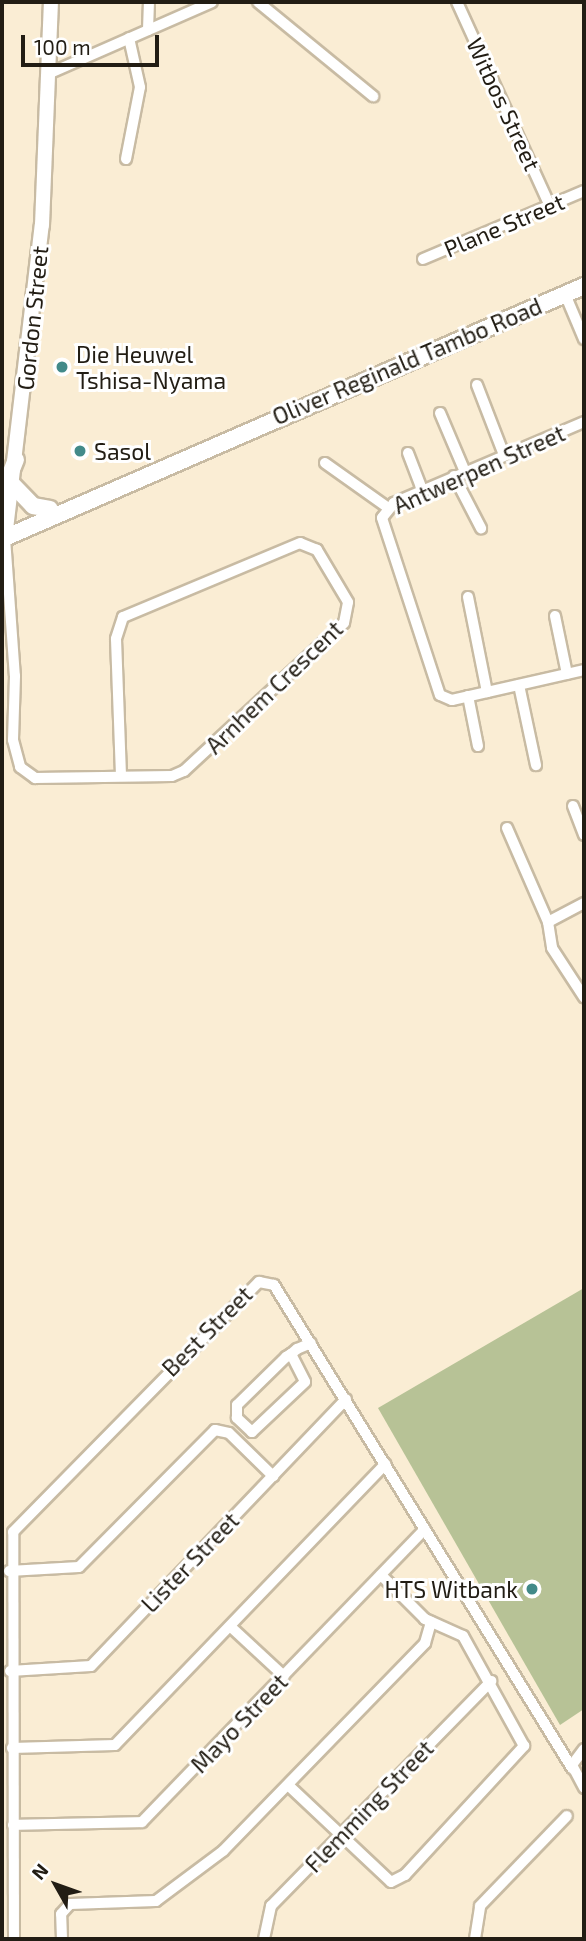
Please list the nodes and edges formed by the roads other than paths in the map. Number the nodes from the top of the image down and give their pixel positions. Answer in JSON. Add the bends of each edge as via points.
{"nodes":[{"id":1,"x":51,"y":2,"type":"edge"},
{"id":2,"x":149,"y":2,"type":"edge"},
{"id":3,"x":212,"y":2,"type":"edge"},
{"id":4,"x":258,"y":2,"type":"edge"},
{"id":5,"x":457,"y":2,"type":"edge"},
{"id":6,"x":148,"y":30,"type":"junction"},
{"id":7,"x":129,"y":38,"type":"junction"},
{"id":8,"x":48,"y":74,"type":"junction"},
{"id":9,"x":373,"y":96,"type":"dead end"},
{"id":10,"x":126,"y":159,"type":"dead end"},
{"id":11,"x":584,"y":191,"type":"edge"},
{"id":12,"x":550,"y":206,"type":"junction"},
{"id":13,"x":423,"y":259,"type":"dead end"},
{"id":14,"x":584,"y":286,"type":"edge"},
{"id":15,"x":565,"y":294,"type":"junction"},
{"id":16,"x":584,"y":339,"type":"edge"},
{"id":17,"x":477,"y":385,"type":"dead end"},
{"id":18,"x":440,"y":413,"type":"dead end"},
{"id":19,"x":584,"y":422,"type":"edge"},
{"id":20,"x":230,"y":438,"type":"junction"},
{"id":21,"x":408,"y":453,"type":"dead end"},
{"id":22,"x":504,"y":455,"type":"junction"},
{"id":23,"x":16,"y":460,"type":"joint"},
{"id":24,"x":325,"y":463,"type":"dead end"},
{"id":25,"x":460,"y":474,"type":"junction"},
{"id":26,"x":7,"y":489,"type":"edge"},
{"id":27,"x":422,"y":490,"type":"junction"},
{"id":28,"x":387,"y":508,"type":"junction"},
{"id":29,"x":50,"y":509,"type":"junction"},
{"id":30,"x":481,"y":528,"type":"dead end"},
{"id":31,"x":4,"y":534,"type":"edge"},
{"id":32,"x":468,"y":597,"type":"dead end"},
{"id":33,"x":555,"y":616,"type":"dead end"},
{"id":34,"x":584,"y":670,"type":"edge"},
{"id":35,"x":567,"y":674,"type":"junction"},
{"id":36,"x":519,"y":685,"type":"junction"},
{"id":37,"x":487,"y":692,"type":"junction"},
{"id":38,"x":468,"y":696,"type":"junction"},
{"id":39,"x":478,"y":746,"type":"dead end"},
{"id":40,"x":536,"y":765,"type":"dead end"},
{"id":41,"x":121,"y":774,"type":"junction"},
{"id":42,"x":573,"y":806,"type":"dead end"},
{"id":43,"x":507,"y":828,"type":"dead end"},
{"id":44,"x":584,"y":835,"type":"edge"},
{"id":45,"x":584,"y":903,"type":"edge"},
{"id":46,"x":548,"y":922,"type":"junction"},
{"id":47,"x":584,"y":997,"type":"edge"},
{"id":48,"x":311,"y":1343,"type":"junction"},
{"id":49,"x":291,"y":1354,"type":"junction"},
{"id":50,"x":346,"y":1399,"type":"junction"},
{"id":51,"x":385,"y":1464,"type":"junction"},
{"id":52,"x":272,"y":1476,"type":"junction"},
{"id":53,"x":425,"y":1529,"type":"junction"},
{"id":54,"x":9,"y":1572,"type":"junction"},
{"id":55,"x":381,"y":1575,"type":"junction"},
{"id":56,"x":431,"y":1622,"type":"junction"},
{"id":57,"x":230,"y":1627,"type":"junction"},
{"id":58,"x":10,"y":1671,"type":"junction"},
{"id":59,"x":284,"y":1676,"type":"junction"},
{"id":60,"x":491,"y":1681,"type":"junction"},
{"id":61,"x":12,"y":1748,"type":"junction"},
{"id":62,"x":584,"y":1749,"type":"edge"},
{"id":63,"x":572,"y":1768,"type":"junction"},
{"id":64,"x":288,"y":1785,"type":"junction"},
{"id":65,"x":584,"y":1788,"type":"edge"},
{"id":66,"x":567,"y":1816,"type":"dead end"},
{"id":67,"x":13,"y":1825,"type":"junction"},
{"id":68,"x":340,"y":1835,"type":"junction"},
{"id":69,"x":14,"y":1939,"type":"edge"},
{"id":70,"x":62,"y":1939,"type":"edge"},
{"id":71,"x":264,"y":1939,"type":"edge"},
{"id":72,"x":475,"y":1939,"type":"edge"}],
"edges":[{"from":1,"to":8,"type":"street","name":"Gordon Street"},
{"from":2,"to":6,"type":"street"},
{"from":3,"to":6,"type":"street"},
{"from":4,"to":9,"type":"street"},
{"from":5,"to":12,"type":"street","name":"Witbos Street"},
{"from":6,"to":7,"type":"street"},
{"from":7,"to":8,"type":"street"},
{"from":7,"to":10,"type":"street","via":[[140,87]]},
{"from":8,"to":23,"type":"street","name":"Gordon Street","via":[[42,225]]},
{"from":11,"to":12,"type":"street","name":"Plane Street"},
{"from":12,"to":13,"type":"street","name":"Plane Street"},
{"from":14,"to":15,"type":"main road","name":"Oliver Reginald Tambo Road"},
{"from":15,"to":16,"type":"street"},
{"from":15,"to":20,"type":"main road","name":"Oliver Reginald Tambo Road"},
{"from":17,"to":22,"type":"street"},
{"from":18,"to":25,"type":"street"},
{"from":19,"to":22,"type":"street","name":"Antwerpen Street"},
{"from":20,"to":29,"type":"main road","name":"Oliver Reginald Tambo Road"},
{"from":20,"to":31,"type":"main road","name":"Oliver Reginald Tambo Road"},
{"from":21,"to":27,"type":"street"},
{"from":22,"to":25,"type":"street","name":"Antwerpen Street"},
{"from":23,"to":26,"type":"main road"},
{"from":24,"to":28,"type":"street"},
{"from":25,"to":27,"type":"street","name":"Antwerpen Street"},
{"from":25,"to":30,"type":"street"},
{"from":26,"to":29,"type":"main road","via":[[33,506]]},
{"from":26,"to":31,"type":"street"},
{"from":27,"to":28,"type":"street","name":"Antwerpen Street"},
{"from":28,"to":38,"type":"street","name":"Antwerpen Street","via":[[383,526],[413,601],[437,690],[452,700]]},
{"from":29,"to":31,"type":"main road","name":"Oliver Reginald Tambo Road"},
{"from":31,"to":41,"type":"street","name":"Arnhem Crescent","via":[[15,676],[13,740],[26,774]]},
{"from":32,"to":37,"type":"street"},
{"from":33,"to":35,"type":"street"},
{"from":34,"to":35,"type":"street"},
{"from":35,"to":36,"type":"street"},
{"from":36,"to":37,"type":"street"},
{"from":36,"to":40,"type":"street"},
{"from":37,"to":38,"type":"street"},
{"from":38,"to":39,"type":"street"},
{"from":41,"to":41,"type":"street","name":"Arnhem Crescent","via":[[120,623],[129,613],[283,547],[309,544],[348,602],[344,623],[184,771]]},
{"from":42,"to":44,"type":"street"},
{"from":43,"to":46,"type":"street"},
{"from":45,"to":46,"type":"street"},
{"from":46,"to":47,"type":"street","via":[[552,948]]},
{"from":48,"to":49,"type":"street"},
{"from":48,"to":50,"type":"street","name":"Best Street"},
{"from":48,"to":54,"type":"street","name":"Best Street","via":[[274,1285],[250,1285],[20,1522],[9,1544]]},
{"from":49,"to":49,"type":"street","via":[[237,1405],[237,1418],[252,1432],[304,1382]]},
{"from":50,"to":51,"type":"street","name":"Best Street"},
{"from":50,"to":52,"type":"street","name":"Lister Street"},
{"from":51,"to":53,"type":"street","name":"Best Street"},
{"from":51,"to":57,"type":"street"},
{"from":52,"to":54,"type":"street","via":[[229,1433],[215,1430],[79,1567]]},
{"from":52,"to":58,"type":"street","name":"Lister Street","via":[[91,1666]]},
{"from":53,"to":55,"type":"street","name":"Mayo Street"},
{"from":53,"to":63,"type":"street","name":"Best Street"},
{"from":54,"to":58,"type":"street"},
{"from":55,"to":56,"type":"street"},
{"from":55,"to":59,"type":"street","name":"Mayo Street"},
{"from":56,"to":60,"type":"street","via":[[457,1629]]},
{"from":56,"to":64,"type":"street","via":[[425,1643]]},
{"from":57,"to":59,"type":"street"},
{"from":57,"to":61,"type":"street","via":[[115,1745]]},
{"from":58,"to":61,"type":"street"},
{"from":59,"to":67,"type":"street","name":"Mayo Street","via":[[142,1822]]},
{"from":60,"to":68,"type":"street","name":"Flemming Street"},
{"from":60,"to":68,"type":"street","via":[[524,1745],[405,1875],[385,1879]]},
{"from":61,"to":67,"type":"street"},
{"from":62,"to":63,"type":"street"},
{"from":63,"to":65,"type":"street","name":"Best Street"},
{"from":64,"to":68,"type":"street"},
{"from":64,"to":70,"type":"street","via":[[223,1851],[161,1899],[65,1907]]},
{"from":66,"to":72,"type":"street","via":[[480,1906]]},
{"from":67,"to":69,"type":"street"},
{"from":68,"to":71,"type":"street","name":"Flemming Street","via":[[271,1906]]}]}
